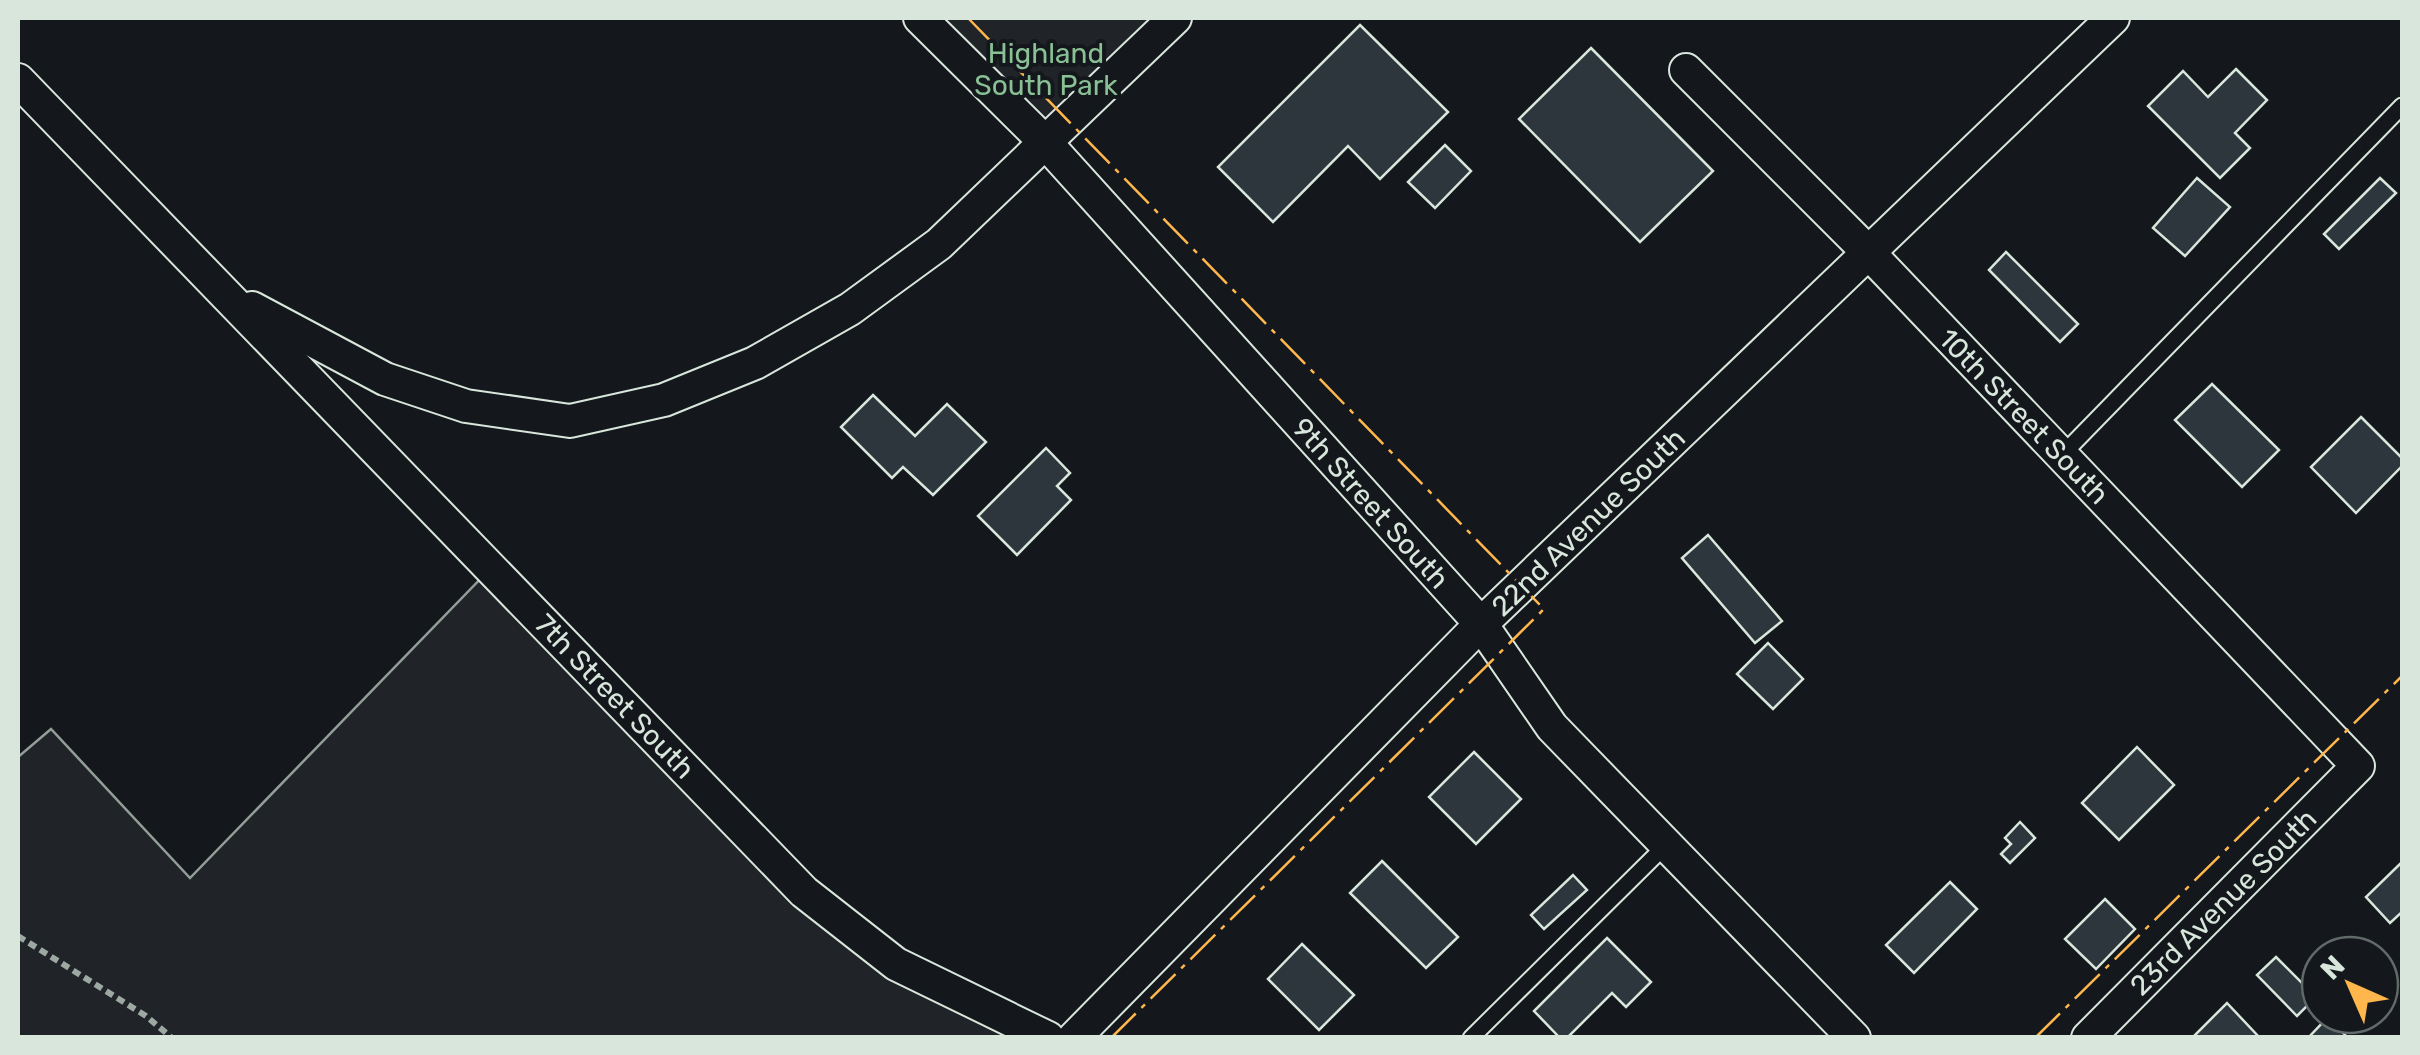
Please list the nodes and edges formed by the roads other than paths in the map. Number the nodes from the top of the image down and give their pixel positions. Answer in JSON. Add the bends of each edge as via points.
{"nodes":[{"id":1,"x":920,"y":18,"type":"edge"},
{"id":2,"x":1175,"y":18,"type":"edge"},
{"id":3,"x":2113,"y":18,"type":"edge"},
{"id":4,"x":1686,"y":70,"type":"dead end"},
{"id":5,"x":18,"y":80,"type":"edge"},
{"id":6,"x":2402,"y":106,"type":"edge"},
{"id":7,"x":1046,"y":143,"type":"junction"},
{"id":8,"x":1869,"y":253,"type":"junction"},
{"id":9,"x":226,"y":294,"type":"junction"},
{"id":10,"x":2062,"y":455,"type":"junction"},
{"id":11,"x":1481,"y":624,"type":"junction"},
{"id":12,"x":2358,"y":766,"type":"joint"},
{"id":13,"x":1666,"y":844,"type":"junction"},
{"id":14,"x":1048,"y":1038,"type":"edge"},
{"id":15,"x":1074,"y":1038,"type":"edge"},
{"id":16,"x":1471,"y":1038,"type":"edge"},
{"id":17,"x":1854,"y":1038,"type":"edge"},
{"id":18,"x":2088,"y":1038,"type":"edge"}],
"edges":[{"from":1,"to":7,"type":"street","name":"9th Street South"},
{"from":2,"to":7,"type":"street"},
{"from":3,"to":8,"type":"street","name":"22nd Avenue South"},
{"from":4,"to":8,"type":"street","name":"10th Street South"},
{"from":5,"to":9,"type":"street","name":"7th Street South"},
{"from":6,"to":10,"type":"lane"},
{"from":7,"to":9,"type":"street","via":[[939,244],[850,309],[756,363],[664,400],[570,420],[466,406],[385,379]]},
{"from":7,"to":11,"type":"street","name":"9th Street South"},
{"from":8,"to":10,"type":"street","name":"10th Street South"},
{"from":8,"to":11,"type":"street","name":"22nd Avenue South"},
{"from":9,"to":14,"type":"street","name":"7th Street South","via":[[804,892],[896,964]]},
{"from":10,"to":12,"type":"street","name":"10th Street South"},
{"from":11,"to":13,"type":"street","name":"9th Street South","via":[[1552,727]]},
{"from":11,"to":15,"type":"street","name":"22nd Avenue South"},
{"from":12,"to":18,"type":"street","name":"23rd Avenue South"},
{"from":13,"to":16,"type":"lane"},
{"from":13,"to":17,"type":"street","name":"9th Street South"}]}
